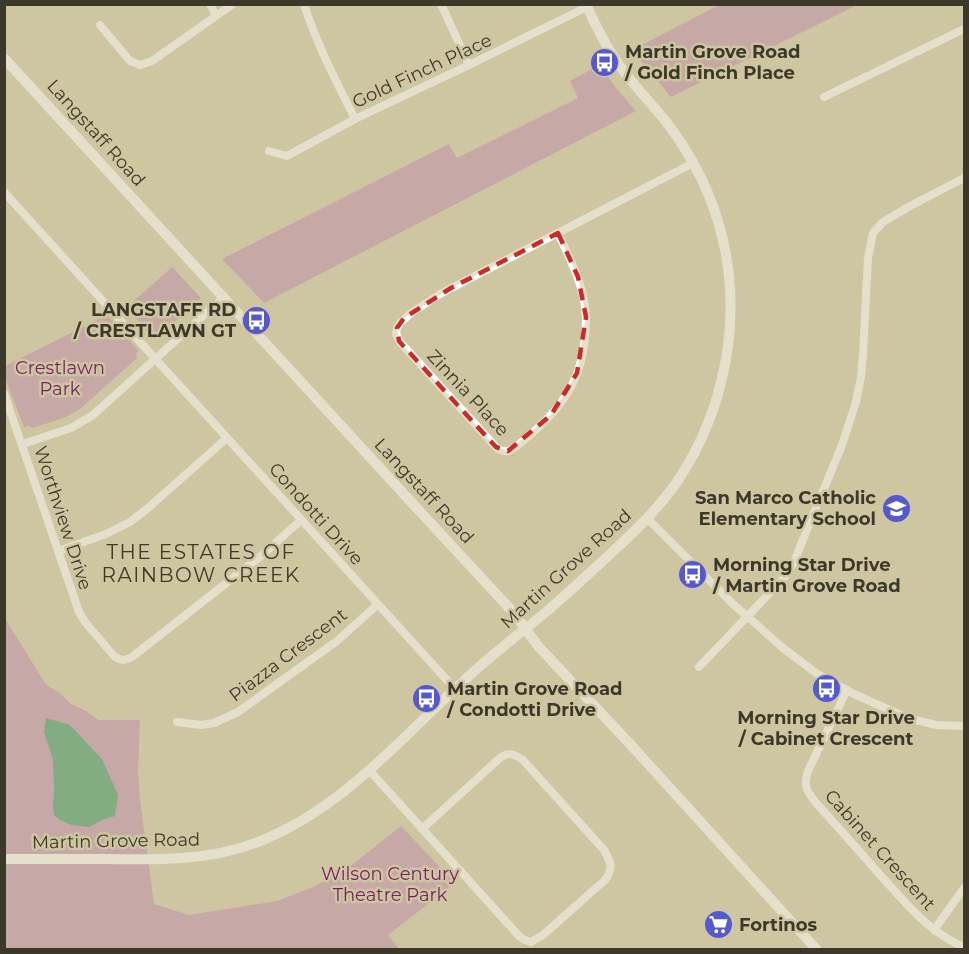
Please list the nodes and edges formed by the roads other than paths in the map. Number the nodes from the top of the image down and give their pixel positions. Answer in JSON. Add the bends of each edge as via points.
{"nodes":[{"id":1,"x":210,"y":4,"type":"edge"},
{"id":2,"x":233,"y":4,"type":"edge"},
{"id":3,"x":304,"y":4,"type":"edge"},
{"id":4,"x":441,"y":4,"type":"edge"},
{"id":5,"x":586,"y":6,"type":"edge"},
{"id":6,"x":216,"y":16,"type":"junction"},
{"id":7,"x":100,"y":25,"type":"dead end"},
{"id":8,"x":964,"y":29,"type":"edge"},
{"id":9,"x":4,"y":58,"type":"edge"},
{"id":10,"x":469,"y":65,"type":"junction"},
{"id":11,"x":824,"y":97,"type":"dead end"},
{"id":12,"x":355,"y":119,"type":"junction"},
{"id":13,"x":269,"y":151,"type":"dead end"},
{"id":14,"x":693,"y":163,"type":"junction"},
{"id":15,"x":964,"y":178,"type":"edge"},
{"id":16,"x":4,"y":192,"type":"edge"},
{"id":17,"x":558,"y":233,"type":"junction"},
{"id":18,"x":224,"y":297,"type":"junction"},
{"id":19,"x":155,"y":359,"type":"junction"},
{"id":20,"x":4,"y":393,"type":"edge"},
{"id":21,"x":227,"y":438,"type":"junction"},
{"id":22,"x":23,"y":444,"type":"junction"},
{"id":23,"x":647,"y":519,"type":"junction"},
{"id":24,"x":302,"y":520,"type":"junction"},
{"id":25,"x":58,"y":551,"type":"junction"},
{"id":26,"x":378,"y":605,"type":"junction"},
{"id":27,"x":747,"y":617,"type":"junction"},
{"id":28,"x":525,"y":628,"type":"junction"},
{"id":29,"x":699,"y":667,"type":"dead end"},
{"id":30,"x":455,"y":689,"type":"junction"},
{"id":31,"x":847,"y":690,"type":"junction"},
{"id":32,"x":177,"y":722,"type":"dead end"},
{"id":33,"x":964,"y":726,"type":"edge"},
{"id":34,"x":369,"y":770,"type":"junction"},
{"id":35,"x":422,"y":829,"type":"junction"},
{"id":36,"x":4,"y":859,"type":"edge"},
{"id":37,"x":964,"y":888,"type":"edge"},
{"id":38,"x":934,"y":930,"type":"junction"},
{"id":39,"x":964,"y":947,"type":"edge"},
{"id":40,"x":817,"y":950,"type":"edge"}],
"edges":[{"from":1,"to":6,"type":"street"},
{"from":2,"to":6,"type":"street"},
{"from":3,"to":12,"type":"street","via":[[322,52]]},
{"from":4,"to":10,"type":"street"},
{"from":5,"to":10,"type":"street","name":"Gold Finch Place"},
{"from":5,"to":14,"type":"street","name":"Martin Grove Road","via":[[611,53],[673,130]]},
{"from":6,"to":7,"type":"street","via":[[152,61],[140,65],[130,61]]},
{"from":8,"to":11,"type":"street"},
{"from":9,"to":18,"type":"street","name":"Langstaff Road"},
{"from":10,"to":12,"type":"street","name":"Gold Finch Place"},
{"from":12,"to":13,"type":"street","name":"Gold Finch Place","via":[[287,156]]},
{"from":14,"to":17,"type":"street","name":"Zinnia Place"},
{"from":14,"to":23,"type":"street","name":"Martin Grove Road","via":[[724,241],[730,288],[729,340],[717,399],[701,439],[683,473]]},
{"from":15,"to":27,"type":"street","via":[[883,222],[873,233],[861,377],[851,419],[793,564]]},
{"from":16,"to":19,"type":"street"},
{"from":17,"to":17,"type":"street","name":"Zinnia Place","via":[[440,294],[397,327],[399,341],[500,450],[508,451],[539,428],[558,407],[577,373],[586,335],[584,302],[578,277]]},
{"from":18,"to":19,"type":"street"},
{"from":18,"to":28,"type":"street","name":"Langstaff Road"},
{"from":19,"to":21,"type":"street","name":"Condotti Drive"},
{"from":19,"to":22,"type":"street","via":[[93,415],[60,432]]},
{"from":20,"to":22,"type":"street","name":"Worthview Drive"},
{"from":21,"to":24,"type":"street","name":"Condotti Drive"},
{"from":21,"to":25,"type":"street","via":[[130,522]]},
{"from":22,"to":25,"type":"street","name":"Worthview Drive"},
{"from":23,"to":27,"type":"street"},
{"from":23,"to":28,"type":"street","name":"Martin Grove Road"},
{"from":24,"to":25,"type":"street","name":"Worthview Drive","via":[[124,661],[114,656],[85,622]]},
{"from":24,"to":26,"type":"street","name":"Condotti Drive"},
{"from":26,"to":30,"type":"street","name":"Condotti Drive"},
{"from":26,"to":32,"type":"street","name":"Piazza Crescent","via":[[238,712],[214,723]]},
{"from":27,"to":29,"type":"street"},
{"from":27,"to":31,"type":"street","via":[[808,668]]},
{"from":28,"to":30,"type":"street","name":"Martin Grove Road"},
{"from":28,"to":40,"type":"street","name":"Langstaff Road"},
{"from":30,"to":34,"type":"street","name":"Martin Grove Road"},
{"from":31,"to":33,"type":"street","via":[[910,719]]},
{"from":31,"to":38,"type":"street","name":"Cabinet Crescent","via":[[808,771],[805,786],[816,804]]},
{"from":34,"to":35,"type":"street"},
{"from":34,"to":36,"type":"street","name":"Martin Grove Road","via":[[315,813],[278,833],[217,854],[147,860]]},
{"from":35,"to":35,"type":"street","via":[[519,936],[531,942],[610,873],[604,850],[515,754],[501,757]]},
{"from":37,"to":38,"type":"street"},
{"from":38,"to":39,"type":"street","name":"Cabinet Crescent"}]}
